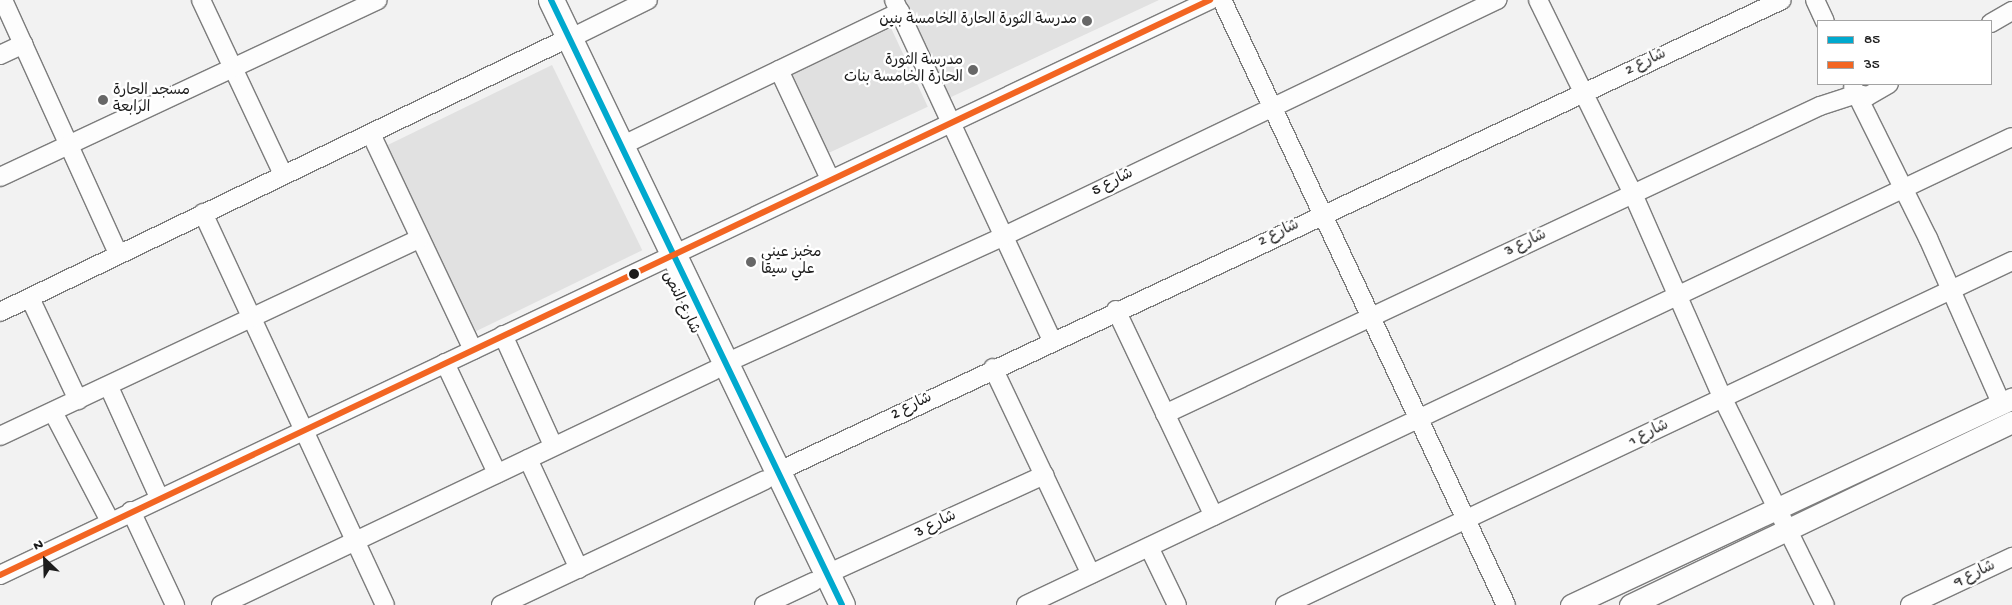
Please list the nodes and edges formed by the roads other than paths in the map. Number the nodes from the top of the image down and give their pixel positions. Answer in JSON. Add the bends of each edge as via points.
{"nodes":[{"id":1,"x":2,"y":0,"type":"edge"},
{"id":2,"x":201,"y":0,"type":"edge"},
{"id":3,"x":378,"y":0,"type":"edge"},
{"id":4,"x":537,"y":0,"type":"edge"},
{"id":5,"x":551,"y":0,"type":"edge"},
{"id":6,"x":648,"y":0,"type":"edge"},
{"id":7,"x":1210,"y":0,"type":"edge"},
{"id":8,"x":1222,"y":0,"type":"edge"},
{"id":9,"x":1497,"y":0,"type":"edge"},
{"id":10,"x":1538,"y":0,"type":"edge"},
{"id":11,"x":1782,"y":0,"type":"edge"},
{"id":12,"x":1815,"y":0,"type":"edge"},
{"id":13,"x":897,"y":6,"type":"edge"},
{"id":14,"x":2012,"y":11,"type":"edge"},
{"id":15,"x":1825,"y":20,"type":"edge"},
{"id":16,"x":1992,"y":22,"type":"edge"},
{"id":17,"x":564,"y":41,"type":"junction"},
{"id":18,"x":24,"y":44,"type":"junction"},
{"id":19,"x":0,"y":55,"type":"edge"},
{"id":20,"x":235,"y":69,"type":"junction"},
{"id":21,"x":779,"y":70,"type":"junction"},
{"id":22,"x":1887,"y":85,"type":"edge"},
{"id":23,"x":1854,"y":89,"type":"edge"},
{"id":24,"x":1582,"y":92,"type":"junction"},
{"id":25,"x":1273,"y":108,"type":"junction"},
{"id":26,"x":949,"y":122,"type":"junction"},
{"id":27,"x":371,"y":134,"type":"junction"},
{"id":28,"x":2012,"y":137,"type":"edge"},
{"id":29,"x":68,"y":145,"type":"junction"},
{"id":30,"x":621,"y":146,"type":"junction"},
{"id":31,"x":283,"y":174,"type":"junction"},
{"id":32,"x":0,"y":177,"type":"edge"},
{"id":33,"x":830,"y":179,"type":"junction"},
{"id":34,"x":1905,"y":188,"type":"junction"},
{"id":35,"x":1633,"y":194,"type":"junction"},
{"id":36,"x":203,"y":213,"type":"junction"},
{"id":37,"x":1323,"y":214,"type":"junction"},
{"id":38,"x":1004,"y":236,"type":"junction"},
{"id":39,"x":420,"y":238,"type":"junction"},
{"id":40,"x":118,"y":254,"type":"junction"},
{"id":41,"x":667,"y":257,"type":"junction"},
{"id":42,"x":2012,"y":261,"type":"edge"},
{"id":43,"x":1952,"y":290,"type":"junction"},
{"id":44,"x":30,"y":298,"type":"junction"},
{"id":45,"x":1679,"y":298,"type":"junction"},
{"id":46,"x":1116,"y":310,"type":"junction"},
{"id":47,"x":0,"y":312,"type":"edge"},
{"id":48,"x":1371,"y":317,"type":"junction"},
{"id":49,"x":250,"y":318,"type":"junction"},
{"id":50,"x":504,"y":335,"type":"junction"},
{"id":51,"x":1052,"y":340,"type":"junction"},
{"id":52,"x":473,"y":350,"type":"junction"},
{"id":53,"x":445,"y":363,"type":"junction"},
{"id":54,"x":720,"y":367,"type":"junction"},
{"id":55,"x":993,"y":368,"type":"junction"},
{"id":56,"x":109,"y":387,"type":"junction"},
{"id":57,"x":1723,"y":399,"type":"junction"},
{"id":58,"x":78,"y":400,"type":"junction"},
{"id":59,"x":2006,"y":401,"type":"edge"},
{"id":60,"x":54,"y":414,"type":"junction"},
{"id":61,"x":1165,"y":414,"type":"junction"},
{"id":62,"x":1419,"y":420,"type":"junction"},
{"id":63,"x":2012,"y":422,"type":"edge"},
{"id":64,"x":301,"y":432,"type":"junction"},
{"id":65,"x":0,"y":436,"type":"edge"},
{"id":66,"x":552,"y":445,"type":"junction"},
{"id":67,"x":528,"y":459,"type":"junction"},
{"id":68,"x":497,"y":473,"type":"junction"},
{"id":69,"x":1044,"y":475,"type":"junction"},
{"id":70,"x":771,"y":476,"type":"junction"},
{"id":71,"x":159,"y":497,"type":"junction"},
{"id":72,"x":1778,"y":508,"type":"junction"},
{"id":73,"x":131,"y":511,"type":"junction"},
{"id":74,"x":1214,"y":516,"type":"junction"},
{"id":75,"x":1466,"y":520,"type":"junction"},
{"id":76,"x":110,"y":521,"type":"junction"},
{"id":77,"x":1790,"y":529,"type":"junction"},
{"id":78,"x":352,"y":540,"type":"junction"},
{"id":79,"x":1149,"y":547,"type":"junction"},
{"id":80,"x":2012,"y":557,"type":"edge"},
{"id":81,"x":578,"y":569,"type":"junction"},
{"id":82,"x":1092,"y":574,"type":"junction"},
{"id":83,"x":0,"y":575,"type":"edge"},
{"id":84,"x":820,"y":578,"type":"junction"},
{"id":85,"x":531,"y":599,"type":"edge"},
{"id":86,"x":176,"y":605,"type":"edge"},
{"id":87,"x":221,"y":605,"type":"edge"},
{"id":88,"x":385,"y":605,"type":"edge"},
{"id":89,"x":501,"y":605,"type":"edge"},
{"id":90,"x":764,"y":605,"type":"edge"},
{"id":91,"x":824,"y":605,"type":"edge"},
{"id":92,"x":842,"y":605,"type":"edge"},
{"id":93,"x":1026,"y":605,"type":"edge"},
{"id":94,"x":1177,"y":605,"type":"edge"},
{"id":95,"x":1285,"y":605,"type":"edge"},
{"id":96,"x":1506,"y":605,"type":"edge"},
{"id":97,"x":1571,"y":605,"type":"edge"},
{"id":98,"x":1630,"y":605,"type":"edge"},
{"id":99,"x":1825,"y":605,"type":"edge"},
{"id":100,"x":1910,"y":605,"type":"edge"}],
"edges":[{"from":1,"to":18,"type":"street"},
{"from":2,"to":20,"type":"street"},
{"from":3,"to":20,"type":"street"},
{"from":4,"to":17,"type":"main road","name":"شارع النص"},
{"from":5,"to":17,"type":"main road","name":"شارع النص"},
{"from":6,"to":17,"type":"street"},
{"from":7,"to":26,"type":"street"},
{"from":8,"to":25,"type":"street"},
{"from":9,"to":25,"type":"street","name":"شارع 5"},
{"from":10,"to":24,"type":"street"},
{"from":11,"to":24,"type":"street","name":"شارع 2"},
{"from":12,"to":15,"type":"street"},
{"from":13,"to":21,"type":"street"},
{"from":13,"to":26,"type":"street"},
{"from":14,"to":16,"type":"street"},
{"from":17,"to":27,"type":"street"},
{"from":17,"to":30,"type":"main road","name":"شارع النص"},
{"from":17,"to":41,"type":"main road","name":"شارع النص"},
{"from":18,"to":19,"type":"street"},
{"from":18,"to":29,"type":"street"},
{"from":20,"to":29,"type":"street"},
{"from":20,"to":31,"type":"street"},
{"from":21,"to":30,"type":"street"},
{"from":21,"to":33,"type":"street"},
{"from":22,"to":23,"type":"street","name":"شارع 3","via":[[1868,96]]},
{"from":23,"to":34,"type":"street"},
{"from":23,"to":35,"type":"street","name":"شارع 3"},
{"from":24,"to":35,"type":"street"},
{"from":24,"to":37,"type":"street","name":"شارع 2"},
{"from":25,"to":37,"type":"street"},
{"from":25,"to":38,"type":"street","name":"شارع 5"},
{"from":26,"to":33,"type":"street"},
{"from":26,"to":38,"type":"street"},
{"from":27,"to":31,"type":"street"},
{"from":27,"to":39,"type":"street"},
{"from":28,"to":34,"type":"street"},
{"from":29,"to":32,"type":"street"},
{"from":29,"to":40,"type":"street"},
{"from":30,"to":41,"type":"main road","name":"شارع النص"},
{"from":31,"to":36,"type":"street"},
{"from":33,"to":41,"type":"street"},
{"from":34,"to":43,"type":"street"},
{"from":34,"to":45,"type":"street"},
{"from":35,"to":45,"type":"street"},
{"from":35,"to":48,"type":"street","name":"شارع 3"},
{"from":36,"to":40,"type":"street"},
{"from":36,"to":49,"type":"street"},
{"from":37,"to":46,"type":"street","name":"شارع 2"},
{"from":37,"to":48,"type":"street"},
{"from":38,"to":51,"type":"street"},
{"from":38,"to":54,"type":"street","name":"شارع 5"},
{"from":39,"to":49,"type":"street"},
{"from":39,"to":52,"type":"street"},
{"from":40,"to":44,"type":"street"},
{"from":41,"to":50,"type":"street"},
{"from":41,"to":54,"type":"main road","name":"شارع النص"},
{"from":42,"to":43,"type":"street","name":"شارع 1"},
{"from":43,"to":57,"type":"street","name":"شارع 1"},
{"from":43,"to":59,"type":"street"},
{"from":44,"to":47,"type":"street"},
{"from":44,"to":58,"type":"street"},
{"from":45,"to":57,"type":"street"},
{"from":45,"to":62,"type":"street"},
{"from":46,"to":51,"type":"street","name":"شارع 2"},
{"from":46,"to":61,"type":"street"},
{"from":48,"to":61,"type":"street","name":"شارع 3"},
{"from":48,"to":62,"type":"street"},
{"from":49,"to":56,"type":"street"},
{"from":49,"to":64,"type":"street"},
{"from":50,"to":52,"type":"street"},
{"from":50,"to":66,"type":"street"},
{"from":51,"to":55,"type":"street","name":"شارع 2"},
{"from":52,"to":53,"type":"street"},
{"from":53,"to":64,"type":"street"},
{"from":53,"to":68,"type":"street"},
{"from":54,"to":66,"type":"street","name":"شارع 5"},
{"from":54,"to":70,"type":"main road","name":"شارع النص"},
{"from":55,"to":69,"type":"street"},
{"from":55,"to":70,"type":"street","name":"شارع 2"},
{"from":56,"to":58,"type":"street"},
{"from":56,"to":71,"type":"street"},
{"from":57,"to":72,"type":"street"},
{"from":57,"to":75,"type":"street","name":"شارع 1"},
{"from":58,"to":60,"type":"street"},
{"from":59,"to":72,"type":"street"},
{"from":60,"to":65,"type":"street"},
{"from":60,"to":76,"type":"street"},
{"from":61,"to":74,"type":"street"},
{"from":62,"to":74,"type":"street"},
{"from":62,"to":75,"type":"street"},
{"from":63,"to":77,"type":"street"},
{"from":64,"to":71,"type":"street"},
{"from":64,"to":78,"type":"street"},
{"from":66,"to":67,"type":"street","name":"شارع 5"},
{"from":67,"to":68,"type":"street","name":"شارع 5"},
{"from":67,"to":81,"type":"street"},
{"from":68,"to":78,"type":"street","name":"شارع 5"},
{"from":69,"to":82,"type":"street"},
{"from":69,"to":84,"type":"street","name":"شارع 3"},
{"from":70,"to":81,"type":"street","name":"شارع 2"},
{"from":70,"to":84,"type":"main road","name":"شارع النص"},
{"from":71,"to":73,"type":"street"},
{"from":72,"to":77,"type":"street"},
{"from":72,"to":97,"type":"street"},
{"from":73,"to":76,"type":"street"},
{"from":73,"to":86,"type":"street"},
{"from":74,"to":79,"type":"street"},
{"from":75,"to":95,"type":"street","name":"شارع 1"},
{"from":75,"to":96,"type":"street"},
{"from":76,"to":83,"type":"street"},
{"from":77,"to":98,"type":"street"},
{"from":77,"to":99,"type":"street"},
{"from":78,"to":87,"type":"street","name":"شارع 5"},
{"from":78,"to":88,"type":"street"},
{"from":79,"to":82,"type":"street"},
{"from":79,"to":94,"type":"street"},
{"from":80,"to":100,"type":"street","name":"شارع 9"},
{"from":81,"to":85,"type":"street","name":"شارع 2"},
{"from":82,"to":93,"type":"street"},
{"from":84,"to":90,"type":"street","name":"شارع 3"},
{"from":84,"to":91,"type":"main road","name":"شارع النص"},
{"from":84,"to":92,"type":"main road","name":"شارع النص"},
{"from":85,"to":89,"type":"street","name":"شارع 2"}]}
